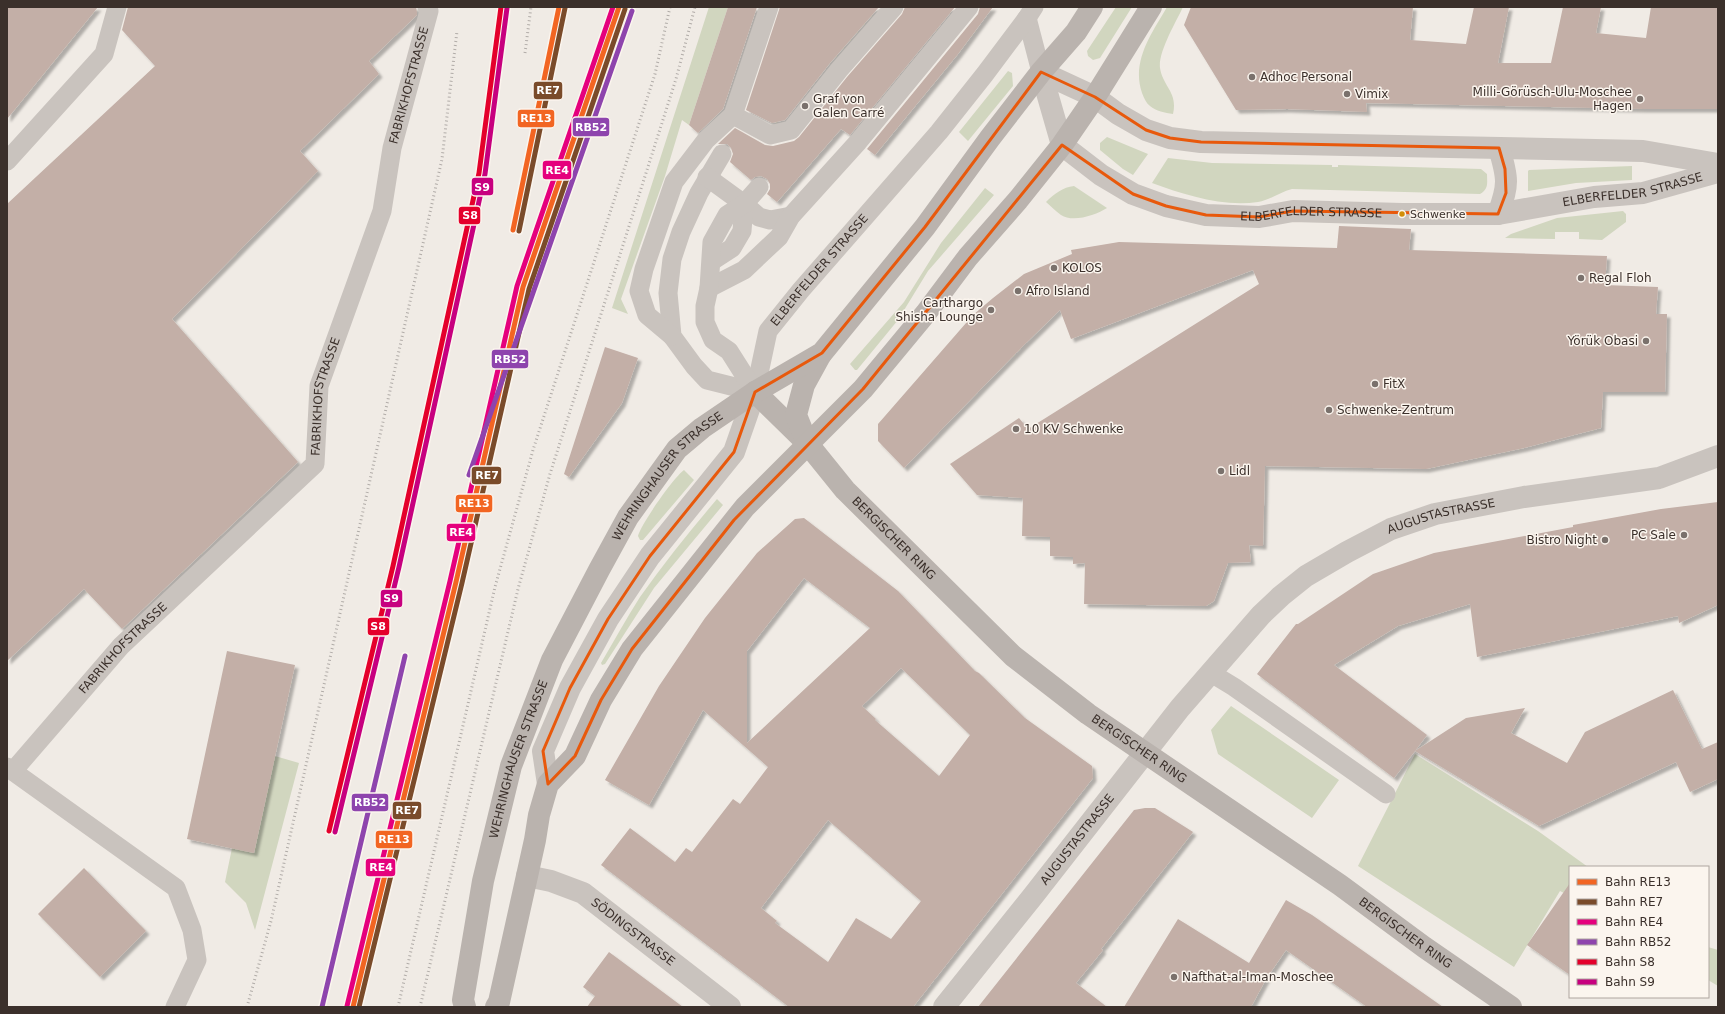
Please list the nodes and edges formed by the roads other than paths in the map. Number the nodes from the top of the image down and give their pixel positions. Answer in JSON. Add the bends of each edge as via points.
{"nodes":[{"id":1,"x":117,"y":7,"type":"edge"},
{"id":2,"x":427,"y":7,"type":"edge"},
{"id":3,"x":769,"y":7,"type":"edge"},
{"id":4,"x":894,"y":7,"type":"edge"},
{"id":5,"x":969,"y":7,"type":"edge"},
{"id":6,"x":1092,"y":7,"type":"edge"},
{"id":7,"x":1151,"y":7,"type":"edge"},
{"id":8,"x":1030,"y":13,"type":"edge"},
{"id":9,"x":1041,"y":72,"type":"junction"},
{"id":10,"x":1095,"y":97,"type":"junction"},
{"id":11,"x":733,"y":115,"type":"junction"},
{"id":12,"x":1062,"y":145,"type":"junction"},
{"id":13,"x":1499,"y":148,"type":"junction"},
{"id":14,"x":722,"y":154,"type":"dead end"},
{"id":15,"x":7,"y":161,"type":"edge"},
{"id":16,"x":1718,"y":164,"type":"edge"},
{"id":17,"x":1718,"y":172,"type":"edge"},
{"id":18,"x":707,"y":177,"type":"junction"},
{"id":19,"x":759,"y":187,"type":"dead end"},
{"id":20,"x":744,"y":204,"type":"junction"},
{"id":21,"x":1498,"y":214,"type":"junction"},
{"id":22,"x":791,"y":216,"type":"junction"},
{"id":23,"x":709,"y":288,"type":"junction"},
{"id":24,"x":672,"y":336,"type":"junction"},
{"id":25,"x":822,"y":353,"type":"junction"},
{"id":26,"x":756,"y":392,"type":"junction"},
{"id":27,"x":807,"y":444,"type":"junction"},
{"id":28,"x":1718,"y":456,"type":"edge"},
{"id":29,"x":1211,"y":673,"type":"junction"},
{"id":30,"x":1145,"y":751,"type":"junction"},
{"id":31,"x":10,"y":769,"type":"edge"},
{"id":32,"x":548,"y":784,"type":"junction"},
{"id":33,"x":1386,"y":794,"type":"dead end"},
{"id":34,"x":527,"y":876,"type":"junction"},
{"id":35,"x":175,"y":1007,"type":"edge"},
{"id":36,"x":464,"y":1007,"type":"edge"},
{"id":37,"x":496,"y":1007,"type":"edge"},
{"id":38,"x":730,"y":1007,"type":"edge"},
{"id":39,"x":944,"y":1007,"type":"edge"},
{"id":40,"x":1511,"y":1007,"type":"edge"}],
"edges":[{"from":1,"to":15,"type":"lane","via":[[104,54]]},
{"from":2,"to":31,"type":"lane","name":"FABRIKHOFSTRASSE","via":[[392,148],[382,211],[319,386],[315,464],[121,646]]},
{"from":3,"to":11,"type":"lane"},
{"from":4,"to":11,"type":"lane","via":[[839,70],[792,130],[770,135]]},
{"from":5,"to":22,"type":"lane","via":[[858,142]]},
{"from":6,"to":9,"type":"main road","via":[[1076,32]]},
{"from":7,"to":10,"type":"main road"},
{"from":8,"to":9,"type":"lane","name":"ELBERFELDER STRASSE"},
{"from":8,"to":26,"type":"lane","name":"ELBERFELDER STRASSE","via":[[939,132],[768,331]]},
{"from":9,"to":10,"type":"street","name":"ELBERFELDER STRASSE"},
{"from":9,"to":12,"type":"street","name":"ELBERFELDER STRASSE"},
{"from":9,"to":25,"type":"main road","via":[[925,227]]},
{"from":10,"to":12,"type":"main road"},
{"from":10,"to":13,"type":"street","name":"ELBERFELDER STRASSE","via":[[1146,130],[1170,138],[1201,142]]},
{"from":11,"to":24,"type":"lane","via":[[706,140],[674,182],[644,269],[640,291],[647,315]]},
{"from":12,"to":21,"type":"street","name":"ELBERFELDER STRASSE","via":[[1133,194],[1166,206],[1206,215],[1259,217],[1293,211]]},
{"from":12,"to":27,"type":"main road","via":[[968,257],[863,389]]},
{"from":13,"to":16,"type":"street","name":"ELBERFELDER STRASSE","via":[[1643,151]]},
{"from":13,"to":21,"type":"street","via":[[1505,169],[1506,193]]},
{"from":14,"to":18,"type":"lane"},
{"from":17,"to":21,"type":"street","name":"ELBERFELDER STRASSE","via":[[1643,193],[1594,197]]},
{"from":18,"to":20,"type":"lane"},
{"from":18,"to":24,"type":"lane","via":[[681,232],[672,259],[668,293]]},
{"from":19,"to":20,"type":"lane"},
{"from":20,"to":22,"type":"lane","via":[[759,217],[770,220]]},
{"from":20,"to":23,"type":"lane","via":[[727,215],[712,242]]},
{"from":22,"to":23,"type":"lane","via":[[779,237],[744,270]]},
{"from":23,"to":26,"type":"lane","via":[[705,322],[712,340],[729,351]]},
{"from":24,"to":26,"type":"lane","via":[[707,380]]},
{"from":25,"to":26,"type":"main road"},
{"from":25,"to":27,"type":"main road","via":[[804,385],[796,415]]},
{"from":26,"to":27,"type":"main road"},
{"from":26,"to":32,"type":"street","name":"WEHRINGHAUSER STRASSE","via":[[734,452],[650,556],[608,619],[570,688],[543,751]]},
{"from":26,"to":36,"type":"main road","name":"WEHRINGHAUSER STRASSE","via":[[702,428],[677,449],[628,517],[552,660],[511,766],[483,881],[463,1000]]},
{"from":27,"to":30,"type":"main road","name":"BERGISCHER RING","via":[[845,490],[1013,656],[1088,714]]},
{"from":27,"to":32,"type":"main road","name":"WEHRINGHAUSER STRASSE","via":[[745,507],[632,649],[601,700],[575,756]]},
{"from":28,"to":29,"type":"street","name":"AUGUSTASTRASSE","via":[[1659,478],[1524,497],[1435,514],[1391,529],[1306,576],[1261,615]]},
{"from":29,"to":30,"type":"street","name":"AUGUSTASTRASSE"},
{"from":29,"to":33,"type":"lane"},
{"from":30,"to":39,"type":"street","name":"AUGUSTASTRASSE"},
{"from":30,"to":40,"type":"main road","name":"BERGISCHER RING"},
{"from":31,"to":35,"type":"lane","name":"FABRIKHOFSTRASSE","via":[[176,888],[192,930],[197,960]]},
{"from":32,"to":34,"type":"main road","name":"WEHRINGHAUSER STRASSE"},
{"from":34,"to":37,"type":"main road","name":"WEHRINGHAUSER STRASSE"},
{"from":34,"to":38,"type":"street","name":"SÖDINGSTRASSE","via":[[551,881],[583,893]]}]}
